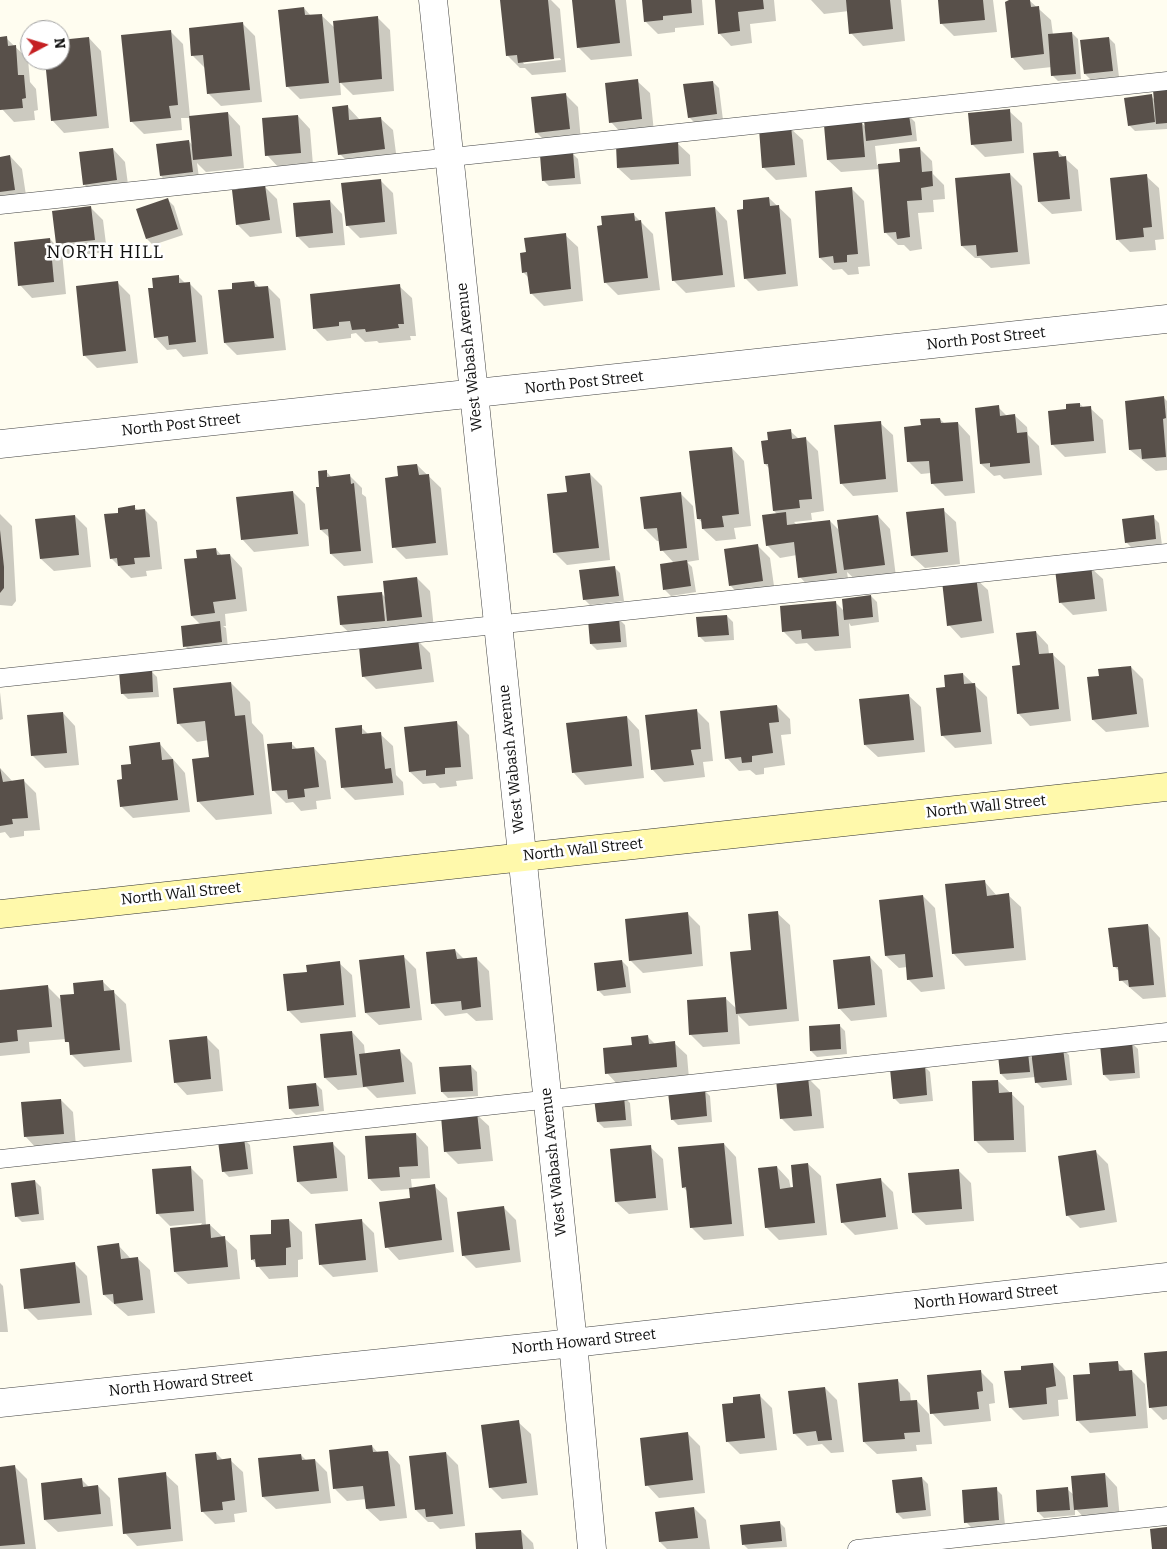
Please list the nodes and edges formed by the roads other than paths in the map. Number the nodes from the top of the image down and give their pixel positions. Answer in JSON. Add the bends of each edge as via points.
{"nodes":[{"id":1,"x":433,"y":0,"type":"edge"},
{"id":2,"x":1167,"y":81,"type":"edge"},
{"id":3,"x":449,"y":157,"type":"junction"},
{"id":4,"x":0,"y":205,"type":"edge"},
{"id":5,"x":1167,"y":319,"type":"edge"},
{"id":6,"x":474,"y":394,"type":"junction"},
{"id":7,"x":0,"y":444,"type":"edge"},
{"id":8,"x":1167,"y":553,"type":"edge"},
{"id":9,"x":498,"y":624,"type":"junction"},
{"id":10,"x":0,"y":678,"type":"edge"},
{"id":11,"x":1167,"y":788,"type":"edge"},
{"id":12,"x":522,"y":856,"type":"junction"},
{"id":13,"x":0,"y":914,"type":"edge"},
{"id":14,"x":1167,"y":1032,"type":"edge"},
{"id":15,"x":548,"y":1098,"type":"junction"},
{"id":16,"x":0,"y":1159,"type":"edge"},
{"id":17,"x":1167,"y":1277,"type":"edge"},
{"id":18,"x":573,"y":1343,"type":"junction"},
{"id":19,"x":0,"y":1403,"type":"edge"},
{"id":20,"x":1167,"y":1516,"type":"edge"},
{"id":21,"x":592,"y":1549,"type":"edge"},
{"id":22,"x":857,"y":1549,"type":"edge"}],
"edges":[{"from":1,"to":3,"type":"street","name":"West Wabash Avenue"},
{"from":2,"to":3,"type":"lane"},
{"from":3,"to":4,"type":"lane"},
{"from":3,"to":6,"type":"street","name":"West Wabash Avenue"},
{"from":5,"to":6,"type":"street","name":"North Post Street"},
{"from":6,"to":7,"type":"street","name":"North Post Street"},
{"from":6,"to":9,"type":"street","name":"West Wabash Avenue"},
{"from":8,"to":9,"type":"lane"},
{"from":9,"to":10,"type":"lane"},
{"from":9,"to":12,"type":"street","name":"West Wabash Avenue"},
{"from":11,"to":12,"type":"street","name":"North Wall Street"},
{"from":12,"to":13,"type":"street","name":"North Wall Street"},
{"from":12,"to":15,"type":"street","name":"West Wabash Avenue"},
{"from":14,"to":15,"type":"lane"},
{"from":15,"to":16,"type":"lane"},
{"from":15,"to":18,"type":"street","name":"West Wabash Avenue"},
{"from":17,"to":18,"type":"street","name":"North Howard Street"},
{"from":18,"to":19,"type":"street","name":"North Howard Street"},
{"from":18,"to":21,"type":"street","name":"West Wabash Avenue"},
{"from":20,"to":22,"type":"lane"}]}
